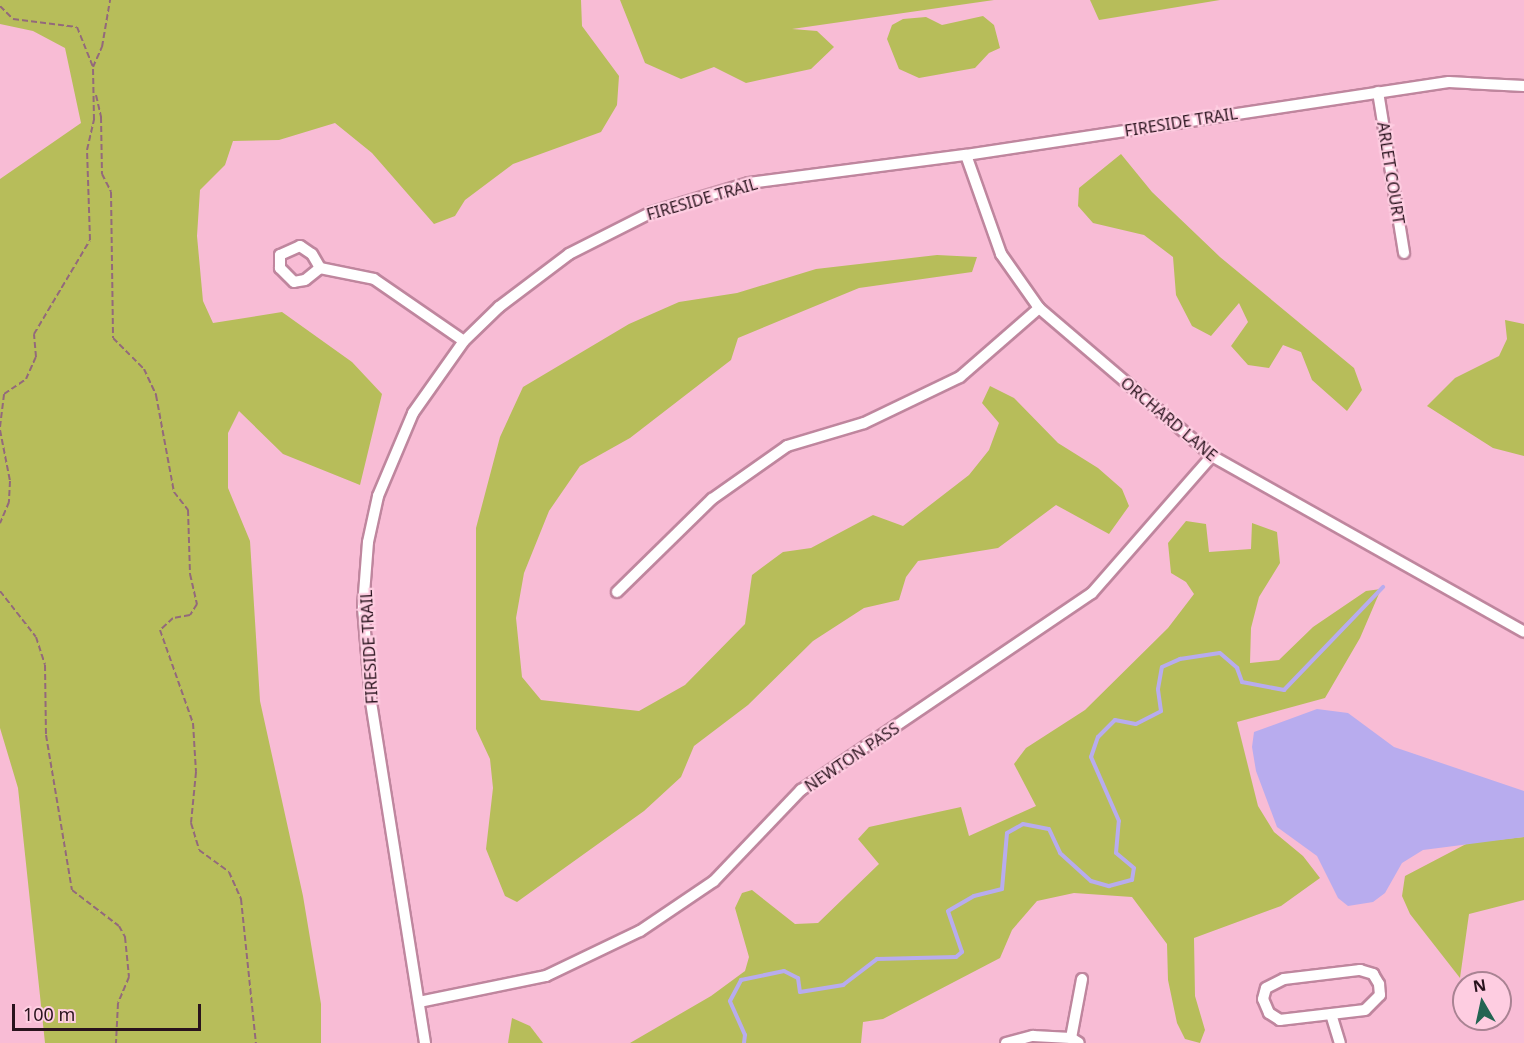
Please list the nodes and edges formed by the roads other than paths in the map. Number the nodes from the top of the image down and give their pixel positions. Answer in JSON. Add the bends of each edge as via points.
{"nodes":[{"id":1,"x":1524,"y":86,"type":"edge"},
{"id":2,"x":1378,"y":92,"type":"junction"},
{"id":3,"x":966,"y":155,"type":"junction"},
{"id":4,"x":1404,"y":254,"type":"dead end"},
{"id":5,"x":320,"y":268,"type":"dead end"},
{"id":6,"x":1039,"y":308,"type":"junction"},
{"id":7,"x":464,"y":341,"type":"junction"},
{"id":8,"x":1212,"y":456,"type":"junction"},
{"id":9,"x":617,"y":592,"type":"dead end"},
{"id":10,"x":1524,"y":632,"type":"edge"},
{"id":11,"x":1082,"y":979,"type":"dead end"},
{"id":12,"x":419,"y":1002,"type":"junction"},
{"id":13,"x":1331,"y":1014,"type":"junction"},
{"id":14,"x":1075,"y":1041,"type":"edge"},
{"id":15,"x":425,"y":1043,"type":"edge"},
{"id":16,"x":1006,"y":1043,"type":"edge"},
{"id":17,"x":1340,"y":1043,"type":"edge"}],
"edges":[{"from":1,"to":2,"type":"street","name":"FIRESIDE TRAIL","via":[[1449,82]]},
{"from":2,"to":3,"type":"street","name":"FIRESIDE TRAIL"},
{"from":2,"to":4,"type":"street","name":"ARLET COURT"},
{"from":3,"to":6,"type":"street","name":"ORCHARD LANE","via":[[1001,254]]},
{"from":3,"to":7,"type":"street","name":"FIRESIDE TRAIL","via":[[749,183],[652,212],[569,254],[499,307]]},
{"from":5,"to":7,"type":"street","via":[[374,279]]},
{"from":6,"to":8,"type":"street","name":"ORCHARD LANE"},
{"from":6,"to":9,"type":"street","via":[[960,377],[864,423],[787,446],[712,499]]},
{"from":7,"to":12,"type":"street","name":"FIRESIDE TRAIL","via":[[413,413],[378,496],[368,542],[363,607],[371,701]]},
{"from":8,"to":10,"type":"street","name":"ORCHARD LANE"},
{"from":8,"to":12,"type":"street","name":"NEWTON PASS","via":[[1092,593],[801,790],[714,881],[640,930],[546,976]]},
{"from":11,"to":14,"type":"street"},
{"from":12,"to":15,"type":"street","name":"FIRESIDE TRAIL"},
{"from":13,"to":13,"type":"street","via":[[1365,1010],[1374,1004],[1380,995],[1373,974],[1360,970],[1284,980],[1266,988],[1263,999],[1269,1012],[1280,1020]]},
{"from":13,"to":17,"type":"street"},
{"from":14,"to":16,"type":"street","via":[[1033,1036]]}]}
